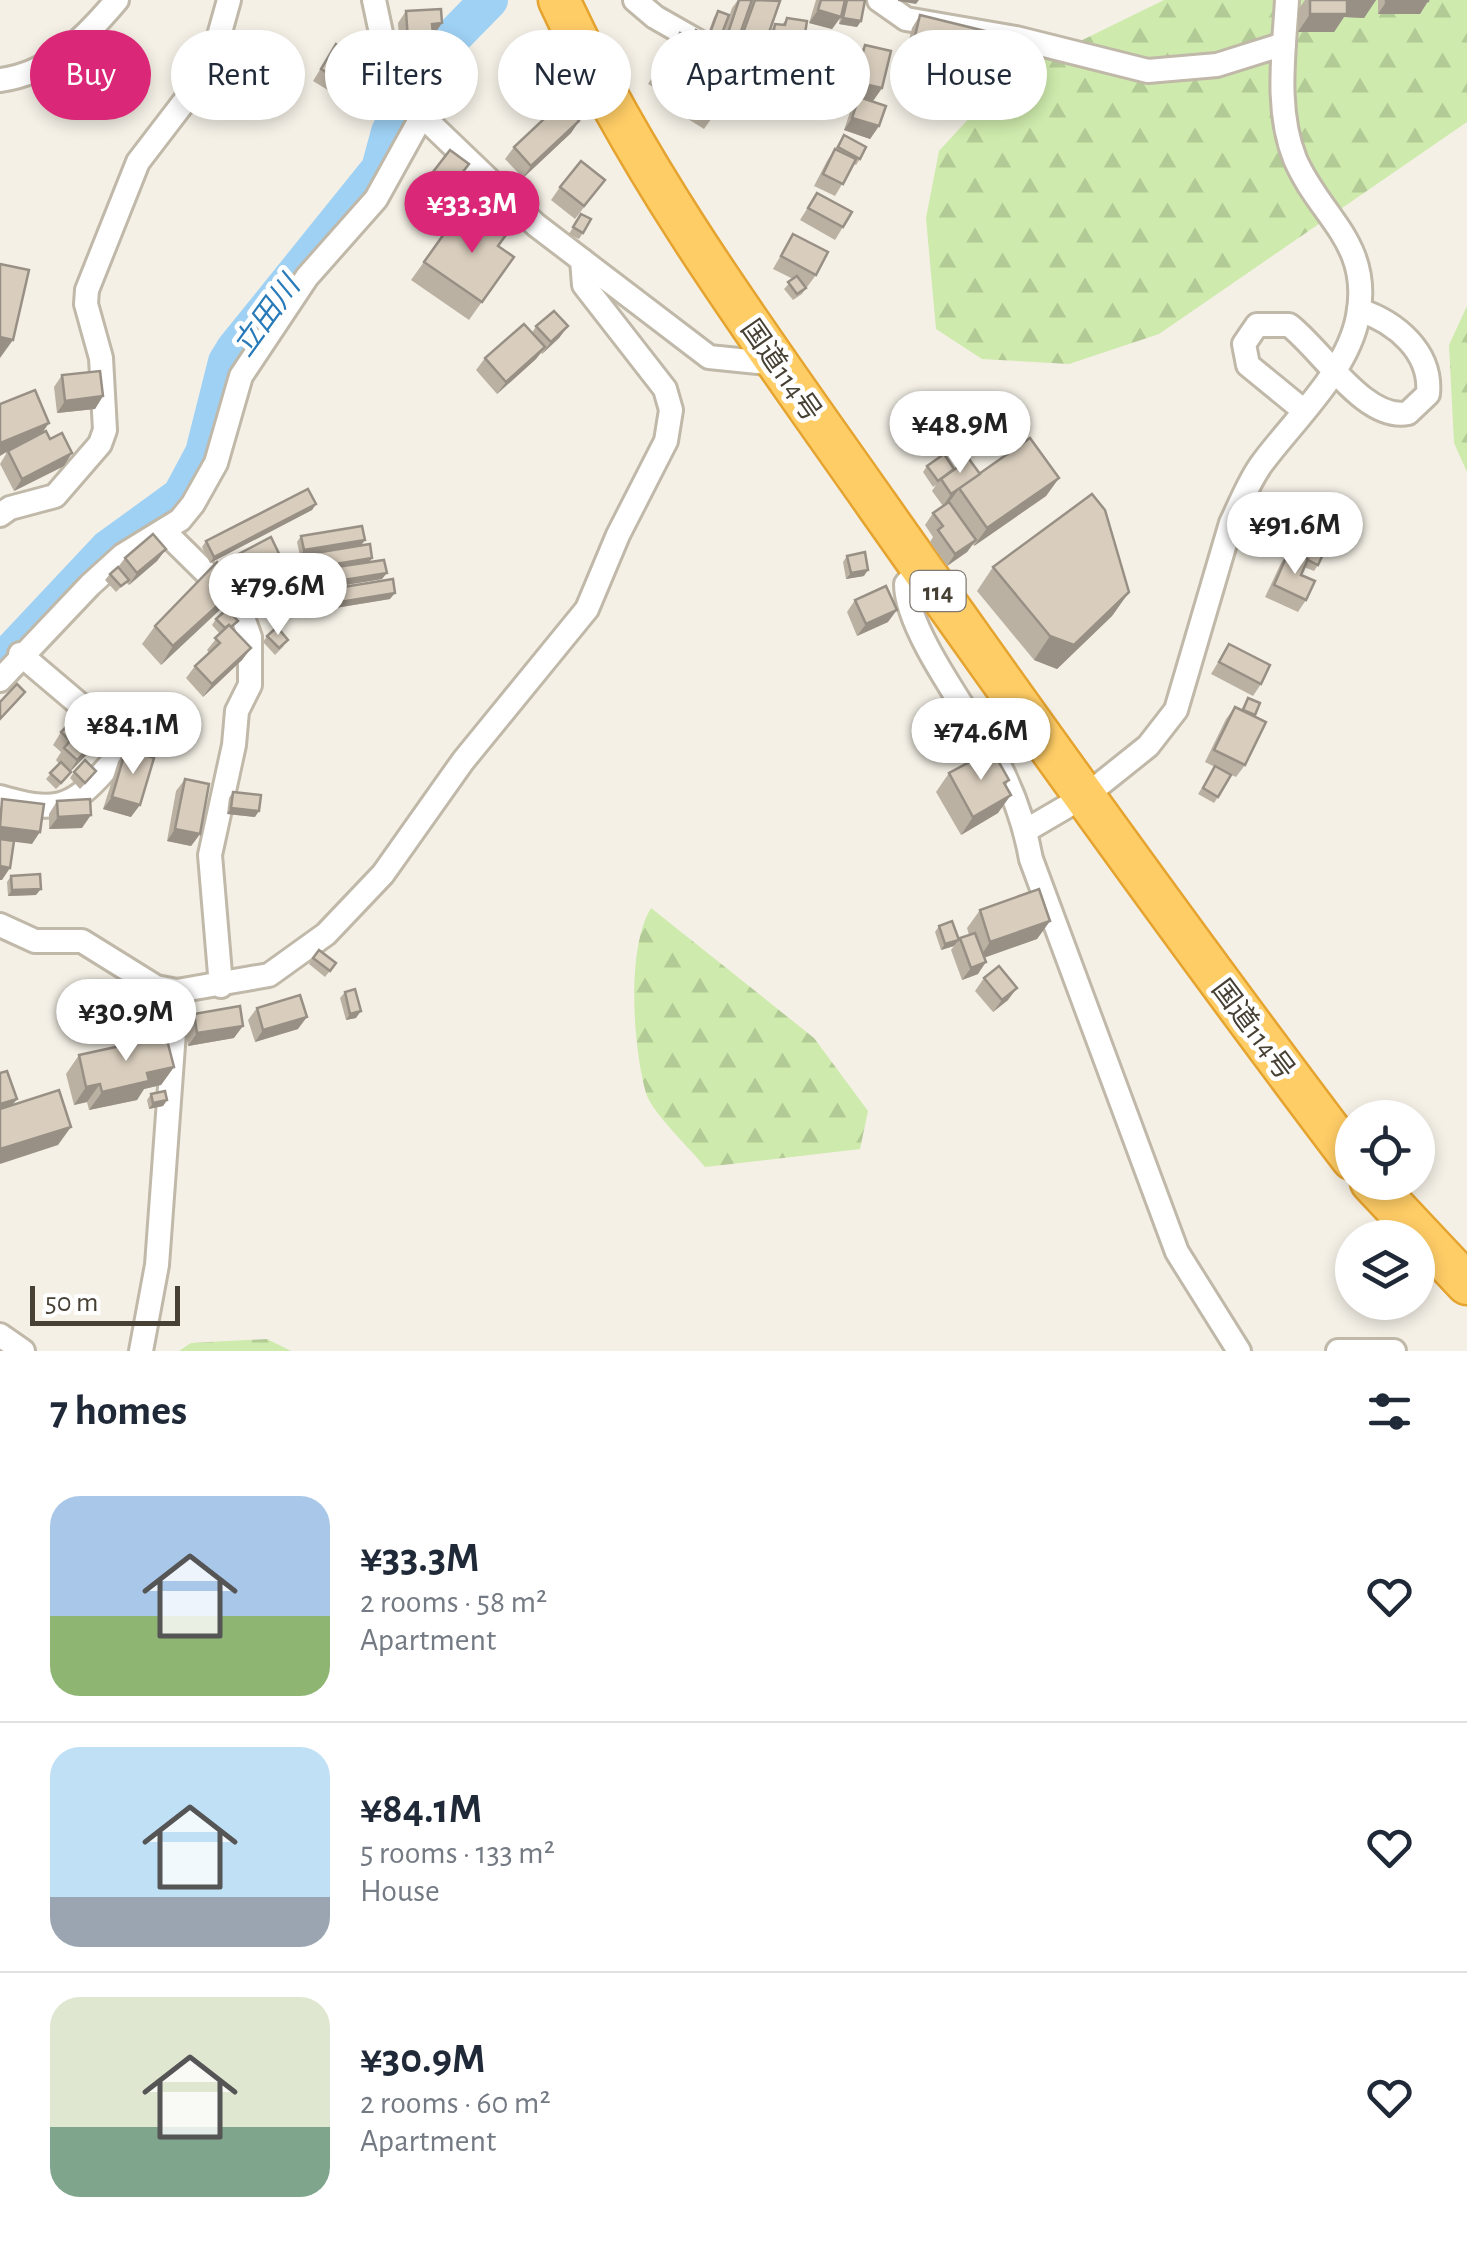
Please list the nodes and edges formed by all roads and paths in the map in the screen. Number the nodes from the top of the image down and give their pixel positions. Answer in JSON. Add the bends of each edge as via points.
{"nodes":[{"id":1,"x":118,"y":0,"type":"edge"},
{"id":2,"x":230,"y":0,"type":"edge"},
{"id":3,"x":374,"y":0,"type":"edge"},
{"id":4,"x":559,"y":0,"type":"edge"},
{"id":5,"x":635,"y":0,"type":"edge"},
{"id":6,"x":879,"y":0,"type":"edge"},
{"id":7,"x":1287,"y":0,"type":"edge"},
{"id":8,"x":380,"y":30,"type":"edge"},
{"id":9,"x":678,"y":30,"type":"edge"},
{"id":10,"x":1284,"y":44,"type":"junction"},
{"id":11,"x":0,"y":80,"type":"edge"},
{"id":12,"x":420,"y":120,"type":"edge"},
{"id":13,"x":426,"y":120,"type":"edge"},
{"id":14,"x":582,"y":260,"type":"junction"},
{"id":15,"x":1359,"y":310,"type":"junction"},
{"id":16,"x":778,"y":364,"type":"junction"},
{"id":17,"x":1333,"y":368,"type":"junction"},
{"id":18,"x":1303,"y":410,"type":"junction"},
{"id":19,"x":0,"y":515,"type":"edge"},
{"id":20,"x":164,"y":530,"type":"junction"},
{"id":21,"x":921,"y":567,"type":"junction"},
{"id":22,"x":20,"y":654,"type":"junction"},
{"id":23,"x":0,"y":680,"type":"edge"},
{"id":24,"x":1098,"y":786,"type":"dead end"},
{"id":25,"x":0,"y":797,"type":"edge"},
{"id":26,"x":1066,"y":807,"type":"dead end"},
{"id":27,"x":1025,"y":831,"type":"junction"},
{"id":28,"x":0,"y":925,"type":"edge"},
{"id":29,"x":222,"y":986,"type":"junction"},
{"id":30,"x":177,"y":991,"type":"junction"},
{"id":31,"x":1335,"y":1136,"type":"edge"},
{"id":32,"x":1387,"y":1200,"type":"edge"},
{"id":33,"x":1467,"y":1284,"type":"edge"},
{"id":34,"x":0,"y":1335,"type":"edge"},
{"id":35,"x":23,"y":1351,"type":"edge"},
{"id":36,"x":141,"y":1351,"type":"edge"},
{"id":37,"x":1239,"y":1351,"type":"edge"},
{"id":38,"x":1338,"y":1351,"type":"edge"},
{"id":39,"x":1394,"y":1351,"type":"edge"}],
"edges":[{"from":1,"to":11,"type":"street","via":[[88,34],[44,67]]},
{"from":2,"to":19,"type":"street","via":[[210,68],[138,162],[86,290],[101,358],[100,444],[55,496]]},
{"from":3,"to":8,"type":"street"},
{"from":4,"to":16,"type":"highway","name":"国道114号","number":"114","via":[[600,89],[674,213]]},
{"from":5,"to":9,"type":"street"},
{"from":6,"to":10,"type":"street","via":[[906,19],[1148,71],[1217,65]]},
{"from":7,"to":10,"type":"street"},
{"from":10,"to":15,"type":"street","via":[[1290,141],[1296,162],[1353,248]]},
{"from":12,"to":20,"type":"street","via":[[376,199],[307,277],[240,376],[207,484]]},
{"from":13,"to":14,"type":"street"},
{"from":14,"to":16,"type":"street","via":[[708,357]]},
{"from":14,"to":29,"type":"street","via":[[584,285],[665,389],[671,410],[666,441],[598,590],[360,903],[291,962],[269,975]]},
{"from":15,"to":17,"type":"street"},
{"from":15,"to":17,"type":"street","via":[[1415,347],[1427,367],[1428,394],[1408,413],[1389,414]]},
{"from":16,"to":21,"type":"highway","name":"国道114号","number":"114"},
{"from":17,"to":18,"type":"street"},
{"from":17,"to":18,"type":"street","via":[[1289,325],[1265,322],[1250,329],[1244,344],[1248,365]]},
{"from":18,"to":24,"type":"street","via":[[1260,466],[1232,523],[1176,710],[1148,746]]},
{"from":20,"to":22,"type":"street","via":[[124,556]]},
{"from":20,"to":29,"type":"street","via":[[238,604],[250,637],[250,685],[236,711],[210,855]]},
{"from":21,"to":27,"type":"street","via":[[906,584],[911,606],[998,764]]},
{"from":21,"to":31,"type":"highway","name":"国道114号","number":"114"},
{"from":22,"to":23,"type":"street"},
{"from":22,"to":25,"type":"street","via":[[124,738],[124,748],[88,790],[62,806]]},
{"from":26,"to":27,"type":"street"},
{"from":27,"to":37,"type":"street","via":[[1177,1252]]},
{"from":28,"to":30,"type":"street","via":[[35,941],[82,941],[156,987]]},
{"from":29,"to":30,"type":"street"},
{"from":30,"to":36,"type":"street","via":[[157,1265]]},
{"from":32,"to":33,"type":"highway"},
{"from":34,"to":35,"type":"street"},
{"from":38,"to":39,"type":"street"}]}
